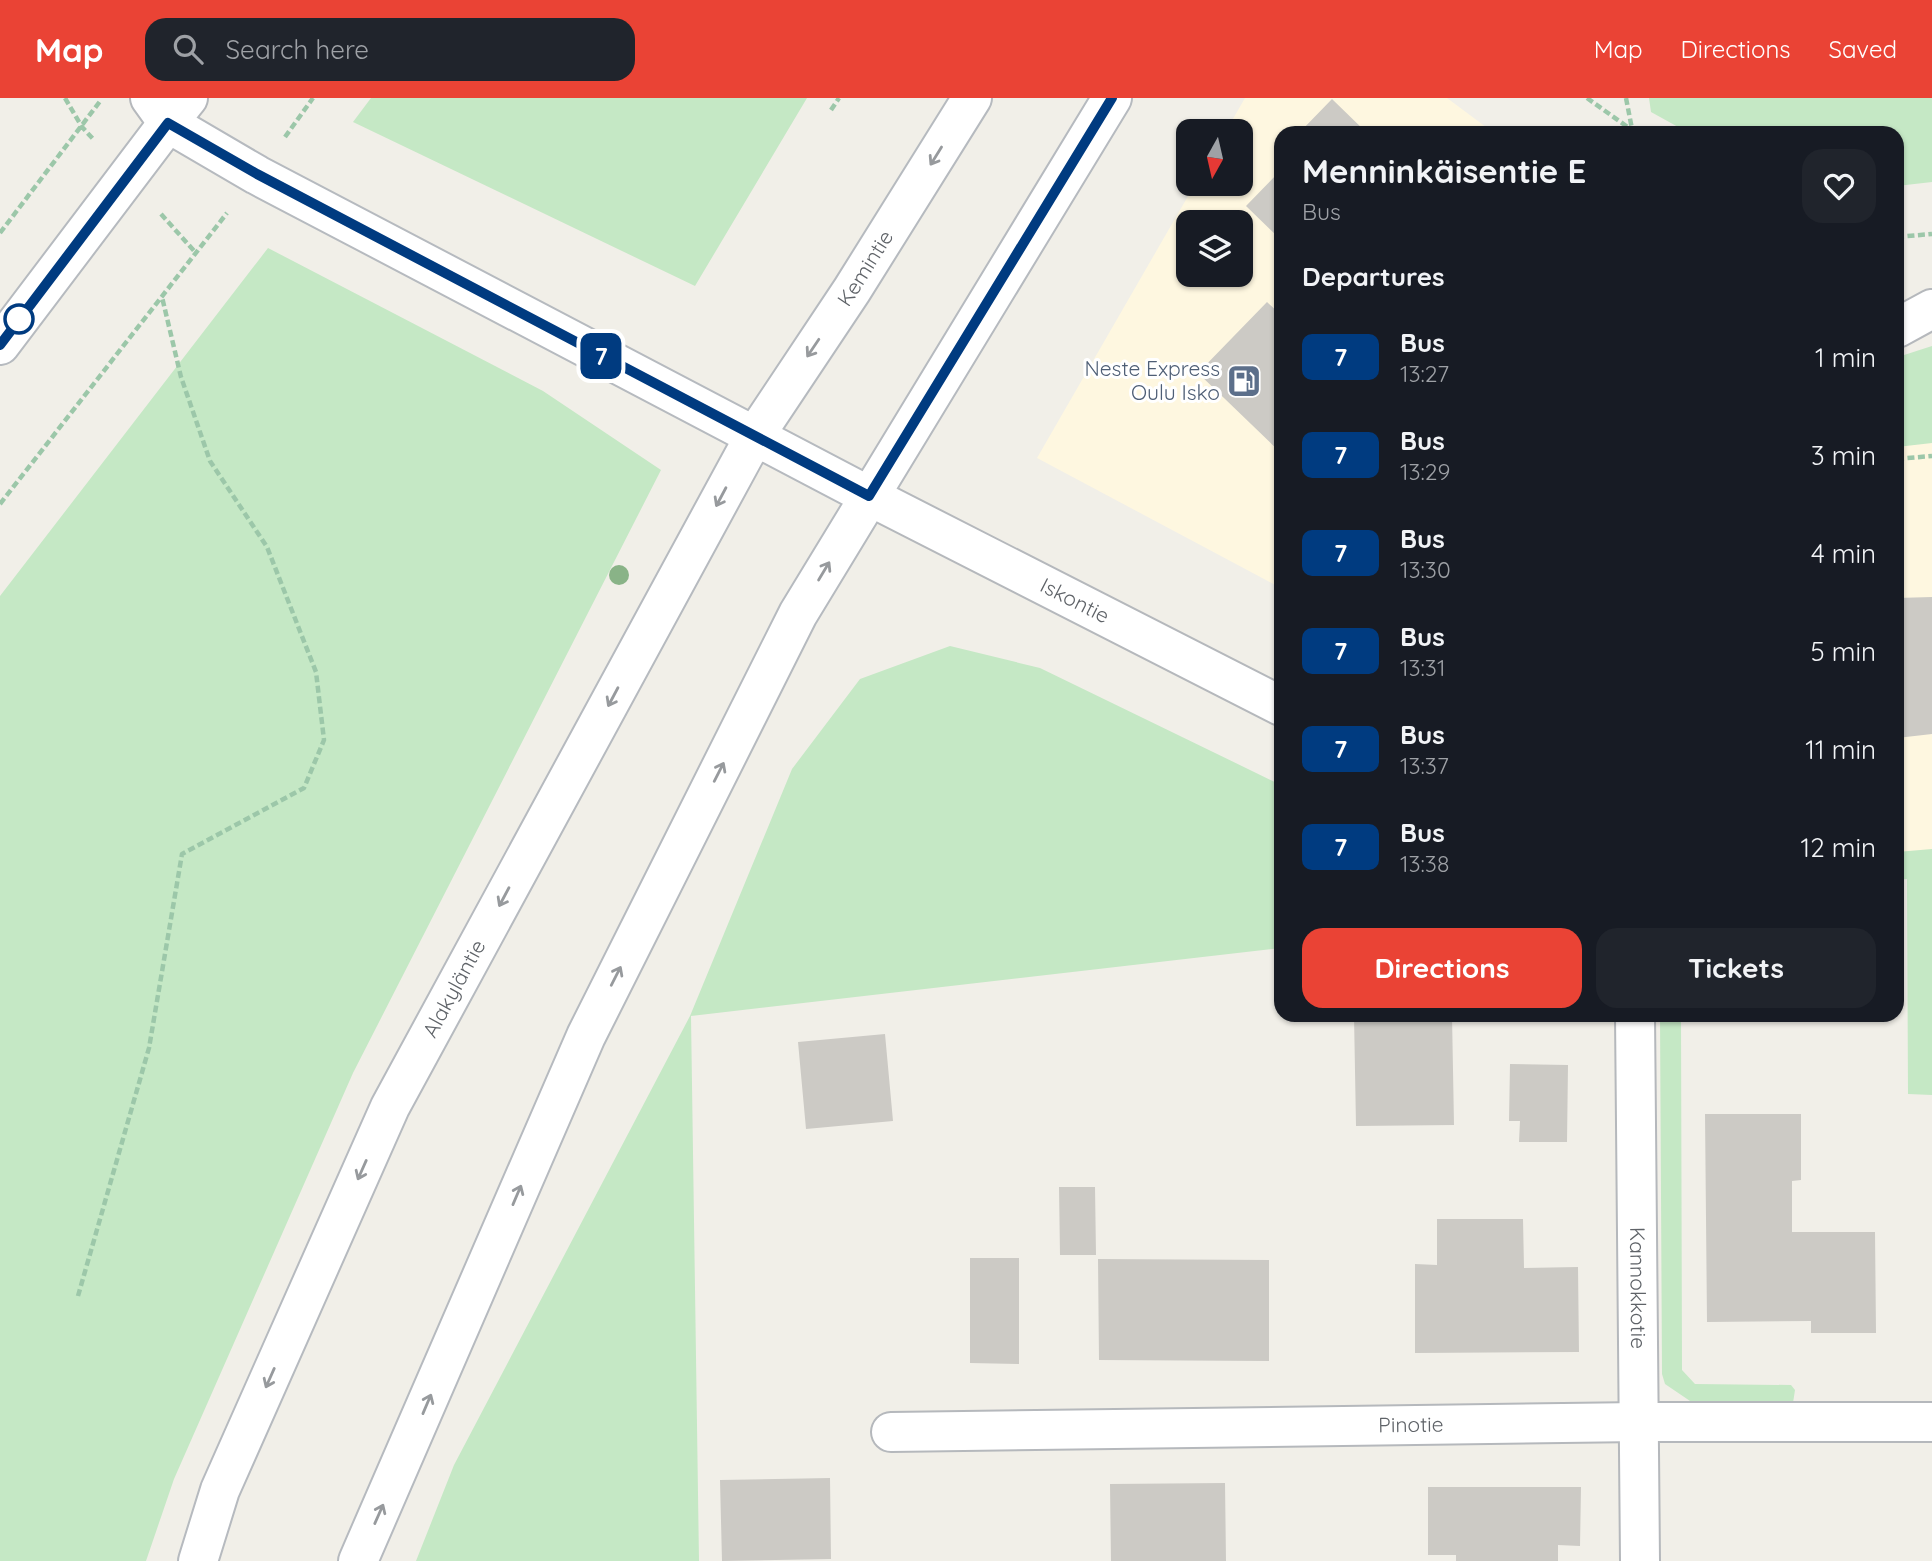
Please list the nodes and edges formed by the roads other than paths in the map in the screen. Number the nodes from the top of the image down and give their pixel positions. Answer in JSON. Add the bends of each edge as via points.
{"nodes":[{"id":1,"x":972,"y":98,"type":"edge"},
{"id":2,"x":1112,"y":98,"type":"edge"},
{"id":3,"x":169,"y":106,"type":"edge"},
{"id":4,"x":1932,"y":309,"type":"edge"},
{"id":5,"x":1904,"y":324,"type":"edge"},
{"id":6,"x":0,"y":345,"type":"edge"},
{"id":7,"x":754,"y":437,"type":"junction"},
{"id":8,"x":869,"y":496,"type":"junction"},
{"id":9,"x":1274,"y":702,"type":"edge"},
{"id":10,"x":1635,"y":1022,"type":"edge"},
{"id":11,"x":1640,"y":1422,"type":"junction"},
{"id":12,"x":1932,"y":1422,"type":"edge"},
{"id":13,"x":891,"y":1432,"type":"dead end"},
{"id":14,"x":198,"y":1561,"type":"edge"},
{"id":15,"x":358,"y":1561,"type":"edge"},
{"id":16,"x":1640,"y":1561,"type":"edge"}],
"edges":[{"from":1,"to":7,"type":"main road","name":"Kemintie","one_way":true},
{"from":2,"to":8,"type":"main road"},
{"from":3,"to":6,"type":"main road"},
{"from":3,"to":7,"type":"main road","name":"Iskontie","via":[[257,174]]},
{"from":4,"to":5,"type":"main road"},
{"from":7,"to":8,"type":"main road","name":"Iskontie"},
{"from":7,"to":14,"type":"main road","name":"Alakyläntie","one_way":true,"via":[[390,1107],[220,1490]]},
{"from":8,"to":9,"type":"main road","name":"Iskontie"},
{"from":15,"to":8,"type":"main road","one_way":true,"via":[[586,1037],[798,614]]},
{"from":10,"to":11,"type":"main road","name":"Kannokkotie"},
{"from":11,"to":12,"type":"main road","name":"Pinotie"},
{"from":11,"to":13,"type":"main road","name":"Pinotie"},
{"from":11,"to":16,"type":"main road","name":"Kannokkotie"}]}
